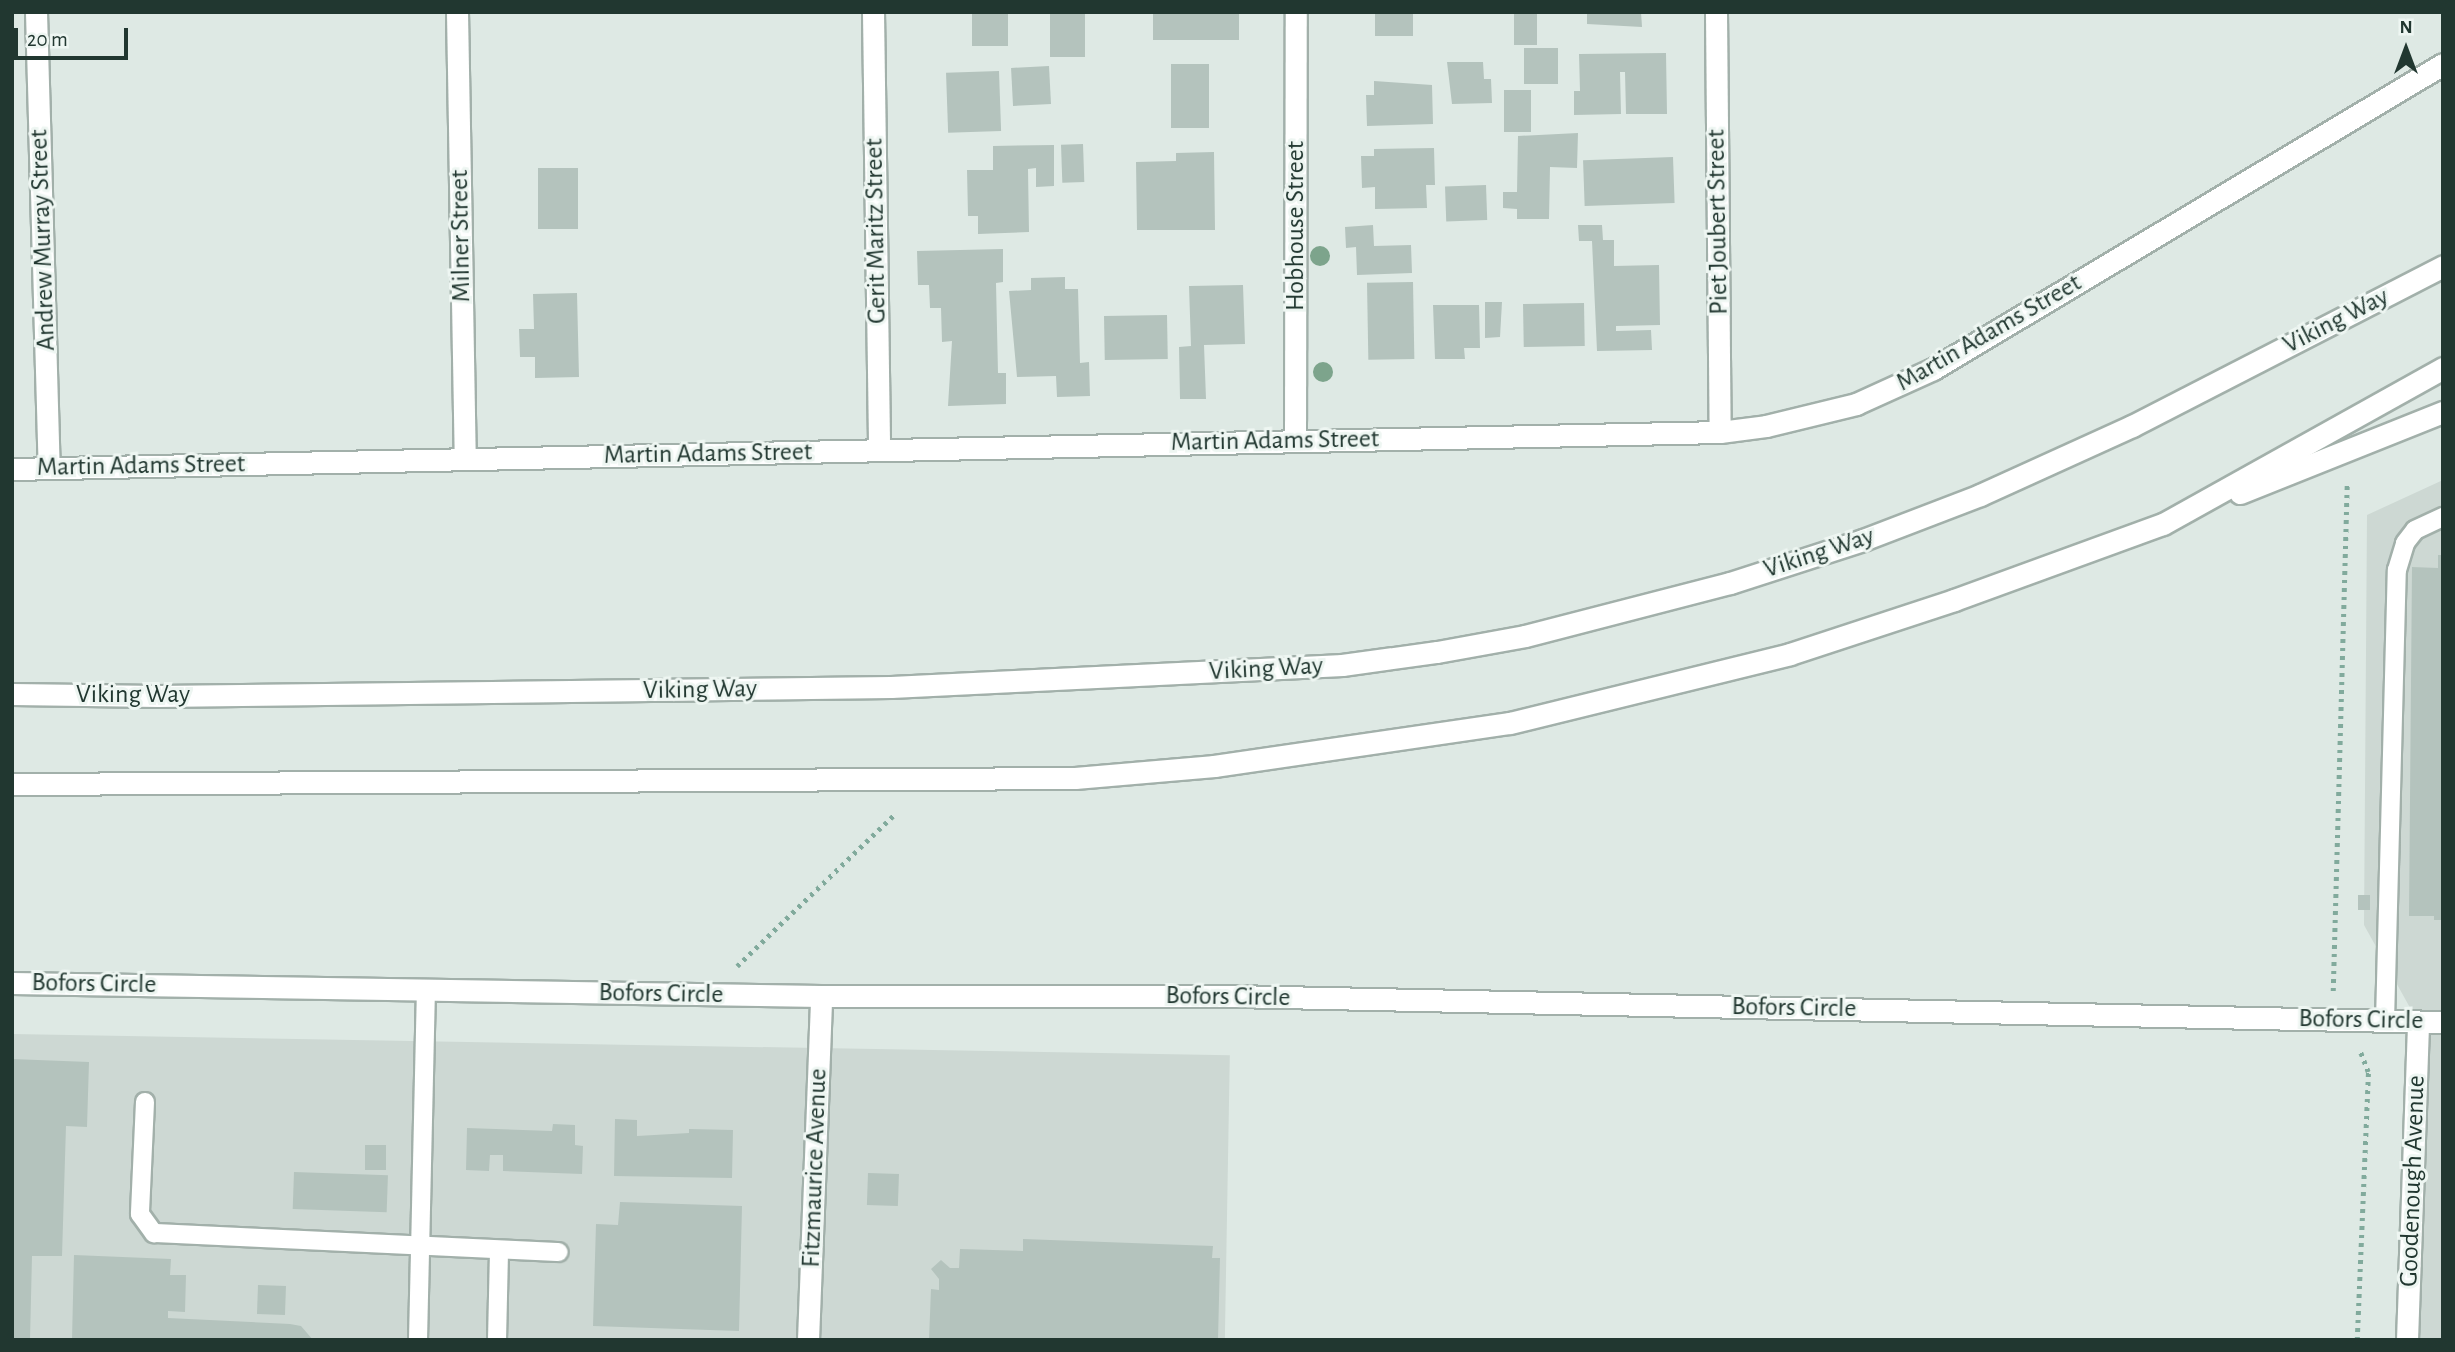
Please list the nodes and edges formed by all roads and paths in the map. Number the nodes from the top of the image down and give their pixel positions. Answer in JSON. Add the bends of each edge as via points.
{"nodes":[{"id":1,"x":36,"y":12,"type":"edge"},
{"id":2,"x":457,"y":12,"type":"edge"},
{"id":3,"x":873,"y":12,"type":"edge"},
{"id":4,"x":1296,"y":12,"type":"edge"},
{"id":5,"x":1716,"y":12,"type":"edge"},
{"id":6,"x":2443,"y":64,"type":"edge"},
{"id":7,"x":2443,"y":266,"type":"edge"},
{"id":8,"x":2443,"y":368,"type":"edge"},
{"id":9,"x":2443,"y":412,"type":"edge"},
{"id":10,"x":1720,"y":432,"type":"junction"},
{"id":11,"x":1295,"y":440,"type":"junction"},
{"id":12,"x":879,"y":449,"type":"junction"},
{"id":13,"x":465,"y":459,"type":"junction"},
{"id":14,"x":49,"y":468,"type":"junction"},
{"id":15,"x":12,"y":469,"type":"edge"},
{"id":16,"x":2347,"y":485,"type":"dead end"},
{"id":17,"x":2443,"y":517,"type":"edge"},
{"id":18,"x":2163,"y":524,"type":"junction"},
{"id":19,"x":12,"y":694,"type":"edge"},
{"id":20,"x":12,"y":784,"type":"edge"},
{"id":21,"x":894,"y":815,"type":"dead end"},
{"id":22,"x":737,"y":962,"type":"dead end"},
{"id":23,"x":12,"y":983,"type":"edge"},
{"id":24,"x":426,"y":990,"type":"junction"},
{"id":25,"x":821,"y":996,"type":"junction"},
{"id":26,"x":2339,"y":996,"type":"dead end"},
{"id":27,"x":2385,"y":1021,"type":"junction"},
{"id":28,"x":2418,"y":1022,"type":"junction"},
{"id":29,"x":2443,"y":1022,"type":"edge"},
{"id":30,"x":2358,"y":1046,"type":"dead end"},
{"id":31,"x":145,"y":1102,"type":"dead end"},
{"id":32,"x":420,"y":1247,"type":"junction"},
{"id":33,"x":499,"y":1250,"type":"junction"},
{"id":34,"x":559,"y":1252,"type":"dead end"},
{"id":35,"x":418,"y":1340,"type":"edge"},
{"id":36,"x":497,"y":1340,"type":"edge"},
{"id":37,"x":808,"y":1340,"type":"edge"},
{"id":38,"x":2357,"y":1340,"type":"edge"},
{"id":39,"x":2407,"y":1340,"type":"edge"}],
"edges":[{"from":1,"to":14,"type":"street","name":"Andrew Murray Street"},
{"from":2,"to":13,"type":"street","name":"Milner Street"},
{"from":3,"to":12,"type":"street","name":"Gerit Maritz Street"},
{"from":4,"to":11,"type":"street","name":"Hobhouse Street"},
{"from":5,"to":10,"type":"street","name":"Piet Joubert Street"},
{"from":6,"to":10,"type":"street","name":"Martin Adams Street","via":[[1933,369],[1845,407]]},
{"from":7,"to":19,"type":"street","name":"Viking Way","via":[[2120,431],[1980,495],[1889,530],[1730,583],[1525,636],[1437,652],[1342,665],[891,687]]},
{"from":8,"to":18,"type":"street"},
{"from":9,"to":18,"type":"street"},
{"from":10,"to":11,"type":"street","name":"Martin Adams Street"},
{"from":11,"to":12,"type":"street","name":"Martin Adams Street"},
{"from":12,"to":13,"type":"street","name":"Martin Adams Street"},
{"from":13,"to":14,"type":"street","name":"Martin Adams Street"},
{"from":14,"to":15,"type":"street","name":"Martin Adams Street"},
{"from":16,"to":26,"type":"path","via":[[2334,983]]},
{"from":17,"to":27,"type":"lane","via":[[2415,530],[2405,543],[2397,570]]},
{"from":18,"to":20,"type":"street","via":[[1828,641],[1626,697],[1510,723],[1214,766],[1075,778]]},
{"from":21,"to":22,"type":"path"},
{"from":23,"to":24,"type":"street","name":"Bofors Circle"},
{"from":24,"to":25,"type":"street","name":"Bofors Circle"},
{"from":24,"to":32,"type":"lane"},
{"from":25,"to":27,"type":"street","name":"Bofors Circle","via":[[1247,996]]},
{"from":25,"to":37,"type":"street","name":"Fitzmaurice Avenue"},
{"from":27,"to":28,"type":"street","name":"Bofors Circle"},
{"from":28,"to":29,"type":"street","name":"Bofors Circle"},
{"from":28,"to":39,"type":"street","name":"Goodenough Avenue"},
{"from":30,"to":38,"type":"path","via":[[2368,1072]]},
{"from":31,"to":32,"type":"lane","via":[[140,1214],[154,1233]]},
{"from":32,"to":33,"type":"lane"},
{"from":32,"to":35,"type":"lane"},
{"from":33,"to":34,"type":"lane"},
{"from":33,"to":36,"type":"lane"}]}
